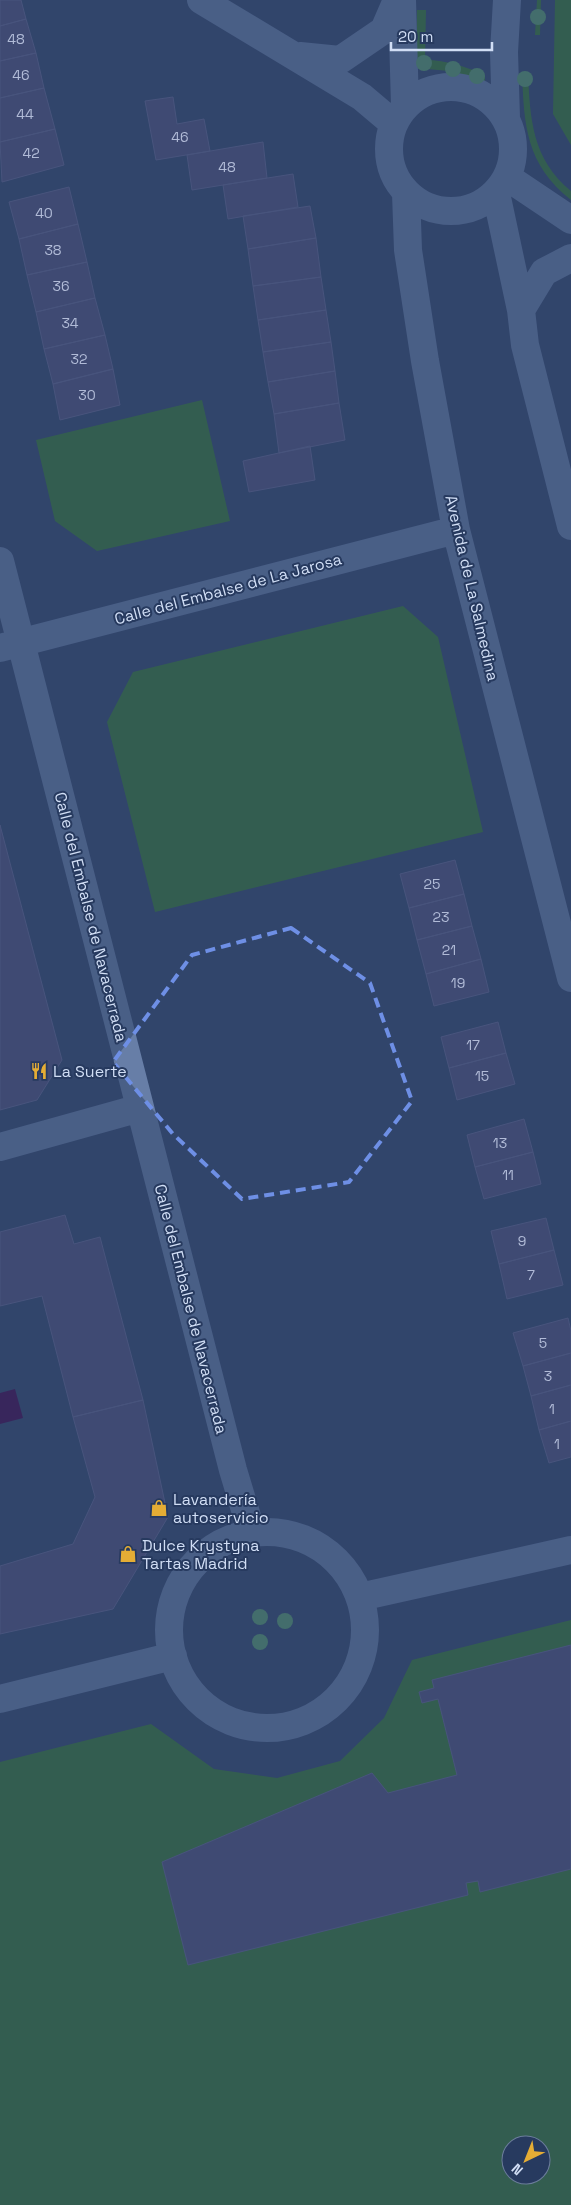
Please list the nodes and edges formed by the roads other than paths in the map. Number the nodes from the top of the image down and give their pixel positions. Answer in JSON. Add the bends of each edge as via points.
{"nodes":[{"id":1,"x":201,"y":0,"type":"edge"},
{"id":2,"x":397,"y":0,"type":"edge"},
{"id":3,"x":402,"y":0,"type":"edge"},
{"id":4,"x":507,"y":0,"type":"edge"},
{"id":5,"x":292,"y":55,"type":"junction"},
{"id":6,"x":400,"y":115,"type":"junction"},
{"id":7,"x":506,"y":118,"type":"junction"},
{"id":8,"x":502,"y":185,"type":"junction"},
{"id":9,"x":406,"y":193,"type":"junction"},
{"id":10,"x":571,"y":220,"type":"edge"},
{"id":11,"x":571,"y":258,"type":"edge"},
{"id":12,"x":521,"y":310,"type":"junction"},
{"id":13,"x":571,"y":526,"type":"edge"},
{"id":14,"x":456,"y":530,"type":"junction"},
{"id":15,"x":0,"y":561,"type":"edge"},
{"id":16,"x":10,"y":646,"type":"edge"},
{"id":17,"x":571,"y":978,"type":"edge"},
{"id":18,"x":140,"y":1108,"type":"junction"},
{"id":19,"x":0,"y":1148,"type":"edge"},
{"id":20,"x":252,"y":1533,"type":"junction"},
{"id":21,"x":571,"y":1550,"type":"edge"},
{"id":22,"x":360,"y":1597,"type":"junction"},
{"id":23,"x":173,"y":1656,"type":"junction"},
{"id":24,"x":0,"y":1699,"type":"edge"}],
"edges":[{"from":1,"to":5,"type":"street"},
{"from":2,"to":5,"type":"street","via":[[384,30],[340,60]]},
{"from":3,"to":6,"type":"street"},
{"from":4,"to":7,"type":"street","via":[[504,52]]},
{"from":5,"to":6,"type":"street","via":[[362,97]]},
{"from":6,"to":7,"type":"street","via":[[421,94],[439,88],[458,87],[477,92]]},
{"from":6,"to":9,"type":"street","via":[[389,142],[389,160],[395,178]]},
{"from":7,"to":8,"type":"street","via":[[513,137],[513,158]]},
{"from":8,"to":9,"type":"street","via":[[480,206],[461,212],[441,212],[422,205]]},
{"from":8,"to":10,"type":"street"},
{"from":8,"to":12,"type":"street"},
{"from":9,"to":14,"type":"street","name":"Avenida de La Salmedina","via":[[408,250]]},
{"from":11,"to":12,"type":"street","via":[[544,272]]},
{"from":12,"to":13,"type":"street","via":[[525,345]]},
{"from":14,"to":16,"type":"street","name":"Calle del Embalse de La Jarosa"},
{"from":14,"to":17,"type":"street","name":"Avenida de La Salmedina"},
{"from":15,"to":16,"type":"street","name":"Calle del Embalse de Navacerrada"},
{"from":16,"to":18,"type":"street","name":"Calle del Embalse de Navacerrada"},
{"from":18,"to":19,"type":"street"},
{"from":18,"to":20,"type":"street","name":"Calle del Embalse de Navacerrada"},
{"from":20,"to":22,"type":"street","via":[[286,1534],[318,1546],[343,1568]]},
{"from":20,"to":23,"type":"street","via":[[221,1544],[195,1564],[177,1592],[169,1624]]},
{"from":21,"to":22,"type":"street"},
{"from":22,"to":23,"type":"street","via":[[366,1625],[363,1654],[352,1680],[334,1703],[311,1719],[284,1727],[255,1728],[228,1720],[203,1704],[184,1682]]},
{"from":23,"to":24,"type":"street"}]}
